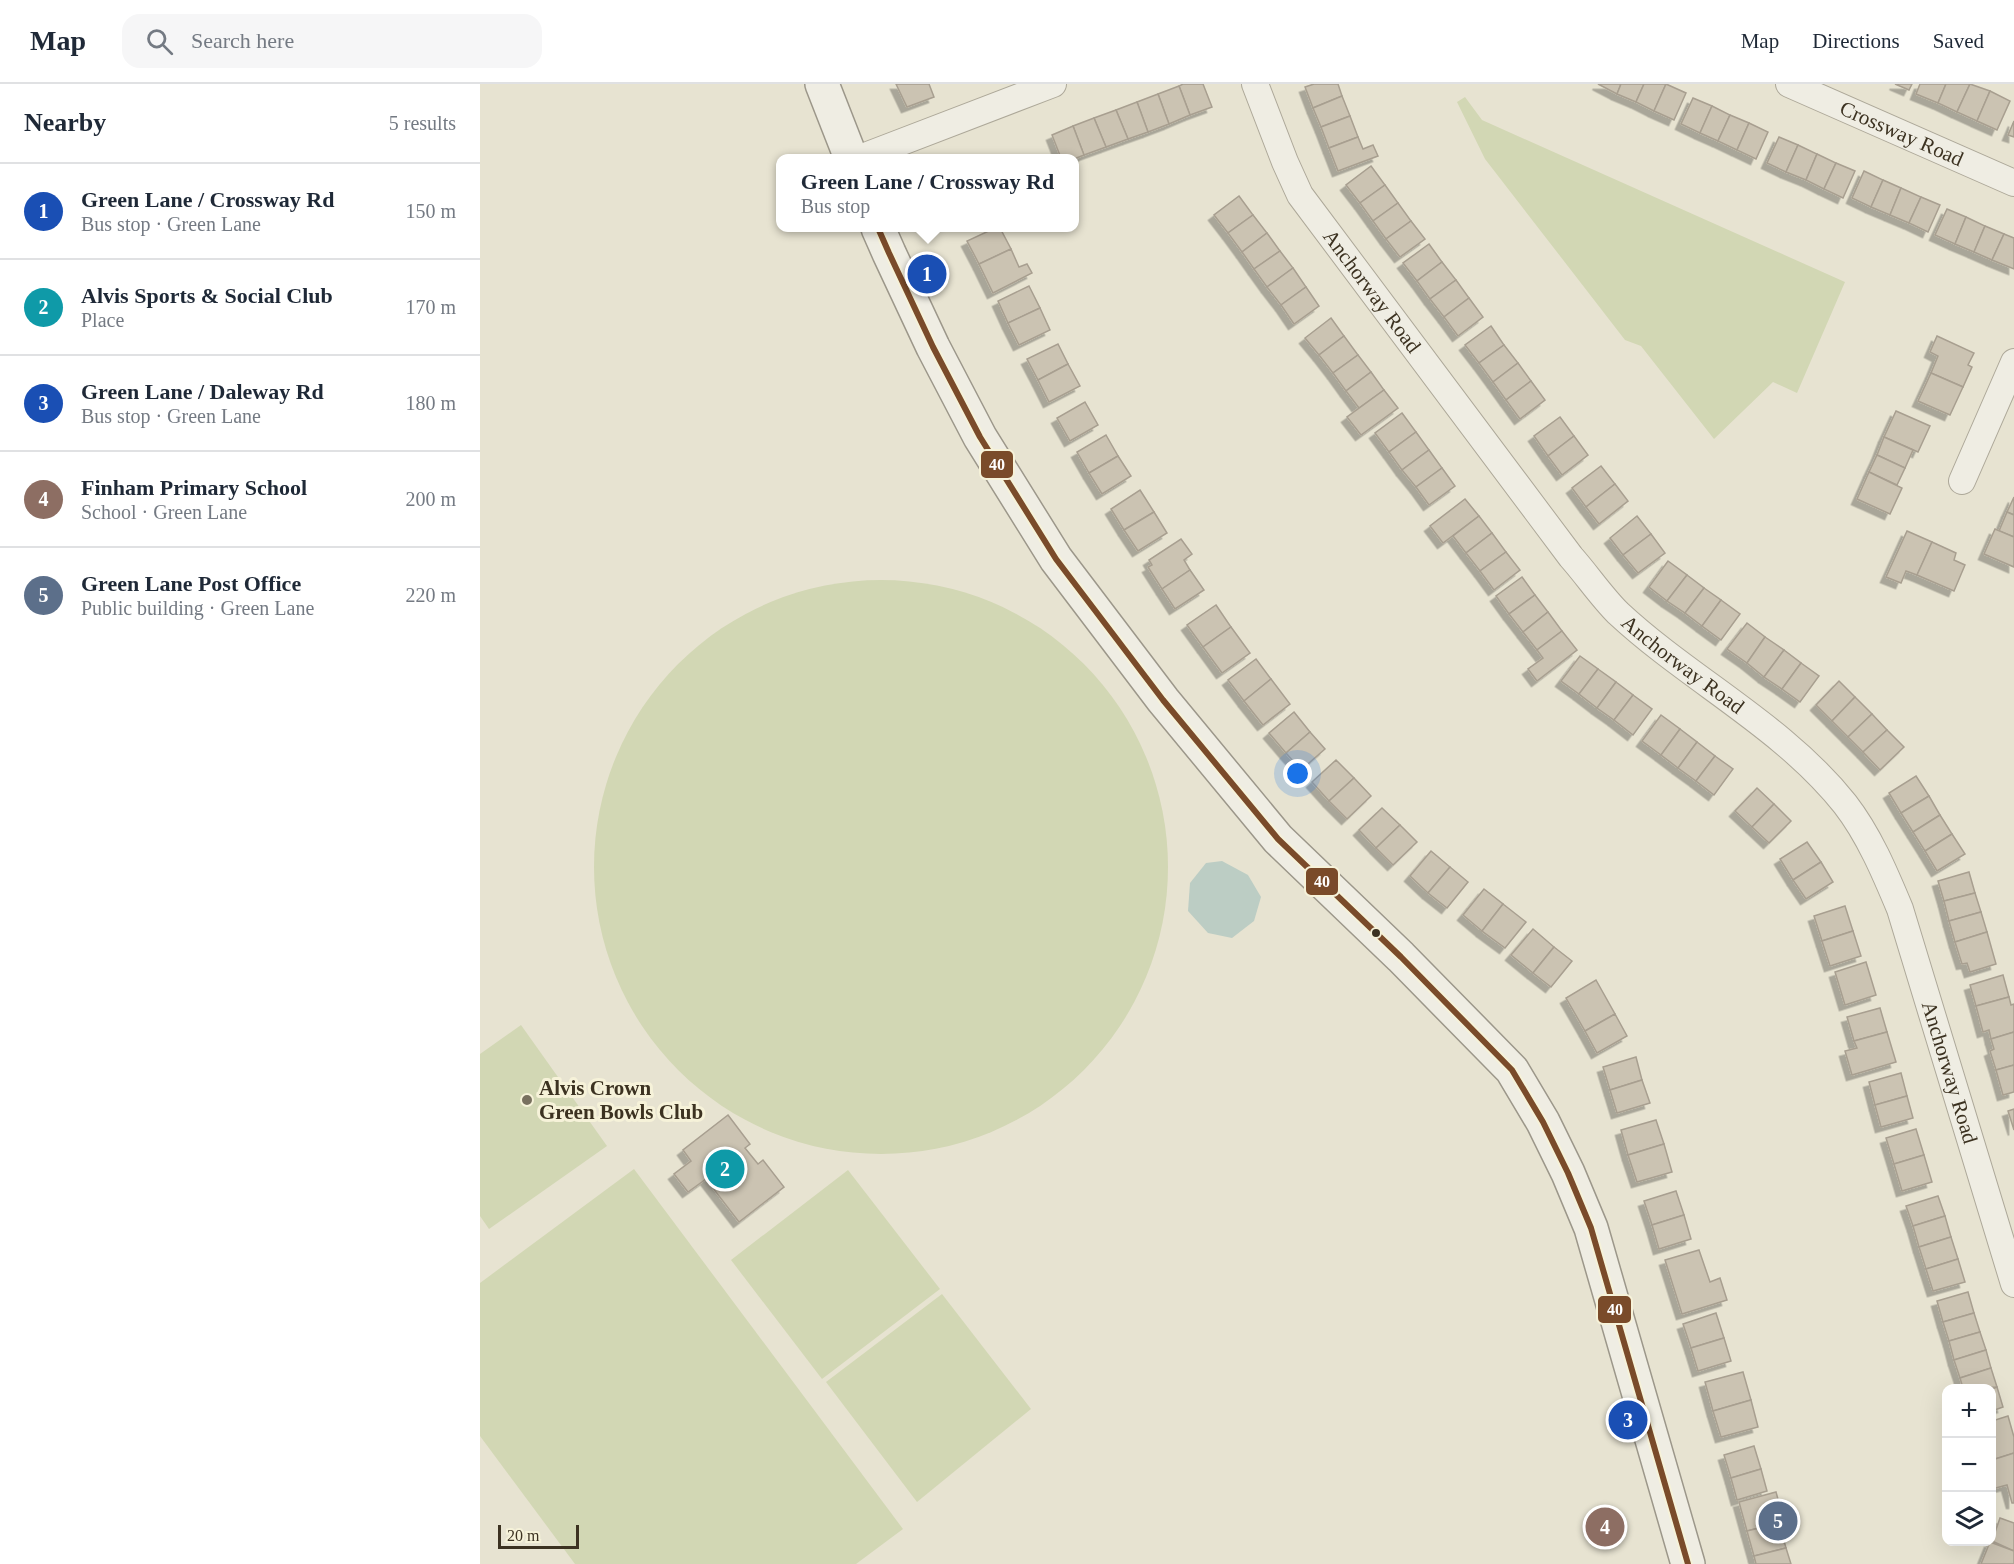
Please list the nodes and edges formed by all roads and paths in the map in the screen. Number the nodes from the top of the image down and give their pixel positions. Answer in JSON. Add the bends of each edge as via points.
{"nodes":[{"id":1,"x":822,"y":84,"type":"edge"},
{"id":2,"x":1053,"y":84,"type":"edge"},
{"id":3,"x":1255,"y":84,"type":"edge"},
{"id":4,"x":1789,"y":84,"type":"edge"},
{"id":5,"x":849,"y":154,"type":"edge"},
{"id":6,"x":873,"y":154,"type":"edge"},
{"id":7,"x":2014,"y":183,"type":"edge"},
{"id":8,"x":880,"y":232,"type":"edge"},
{"id":9,"x":2014,"y":362,"type":"edge"},
{"id":10,"x":1962,"y":481,"type":"dead end"},
{"id":11,"x":2014,"y":1284,"type":"edge"},
{"id":12,"x":1688,"y":1564,"type":"edge"}],
"edges":[{"from":1,"to":5,"type":"street"},
{"from":2,"to":6,"type":"street"},
{"from":3,"to":11,"type":"street","name":"Anchorway Road","via":[[1300,195],[1617,612],[1813,768],[1862,829],[1900,909]]},
{"from":4,"to":7,"type":"street","name":"Crossway Road"},
{"from":8,"to":12,"type":"street","via":[[980,437],[1056,559],[1163,700],[1278,839],[1512,1070],[1543,1122],[1591,1228]]},
{"from":9,"to":10,"type":"street"}]}
